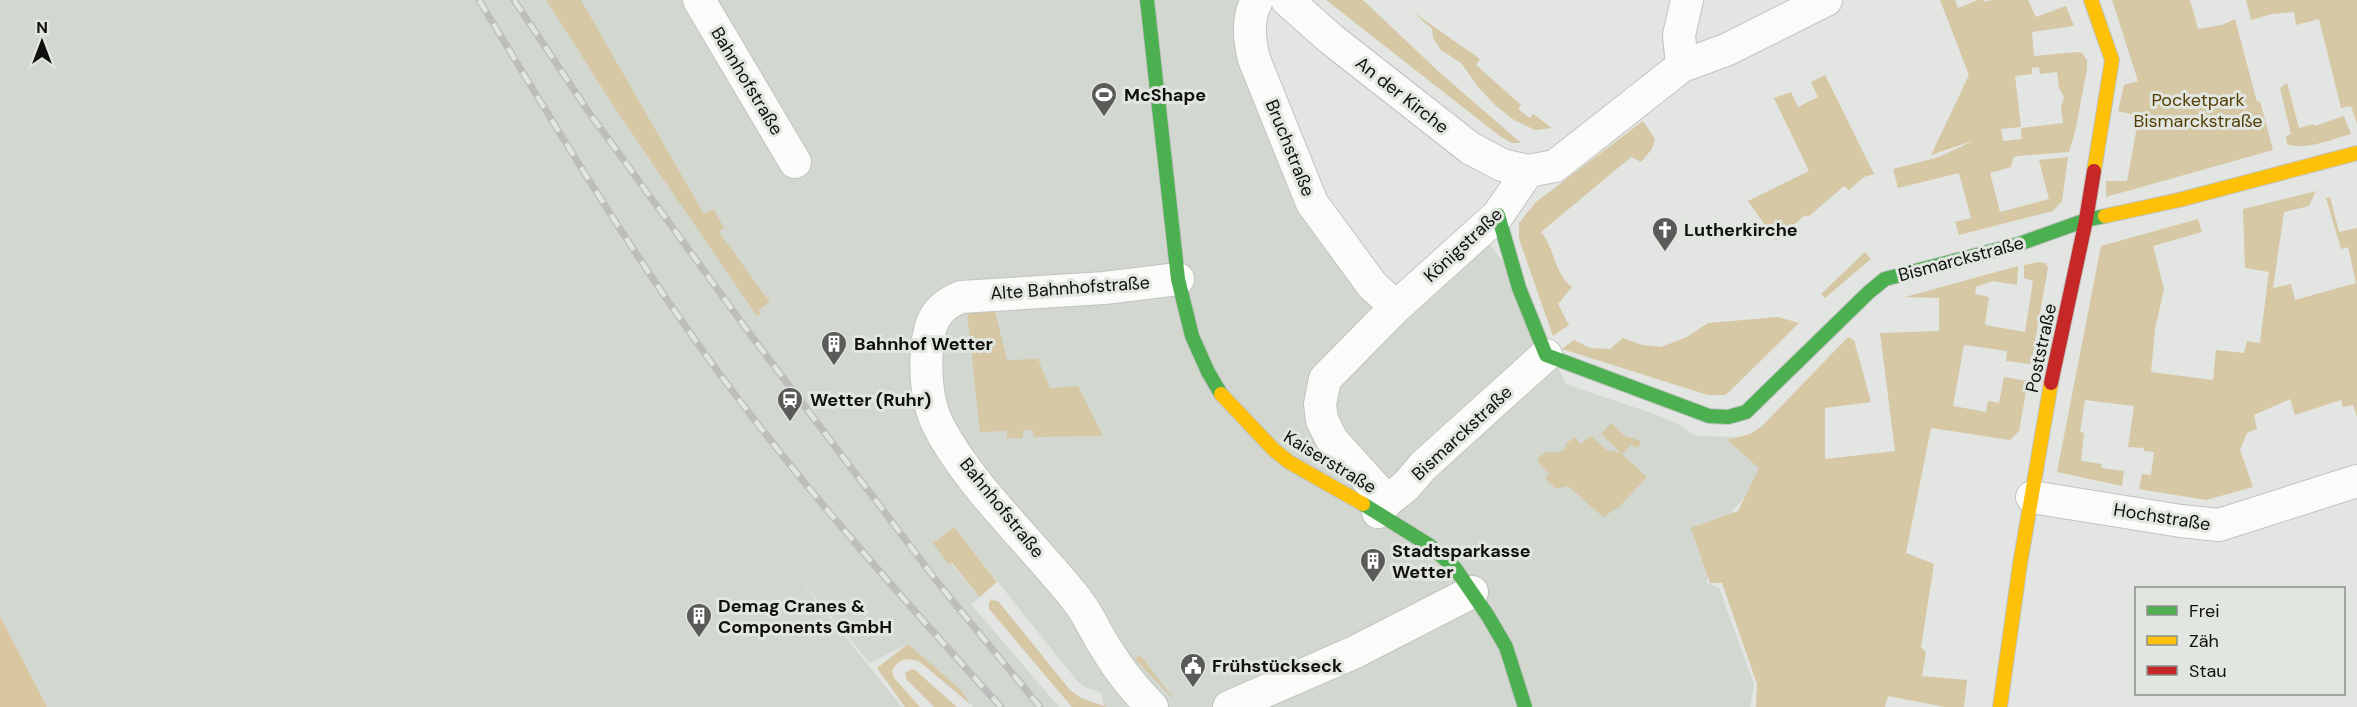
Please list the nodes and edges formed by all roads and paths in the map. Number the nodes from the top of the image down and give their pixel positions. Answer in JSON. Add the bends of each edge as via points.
{"nodes":[{"id":1,"x":699,"y":0,"type":"edge"},
{"id":2,"x":1147,"y":0,"type":"edge"},
{"id":3,"x":1257,"y":0,"type":"edge"},
{"id":4,"x":1287,"y":0,"type":"edge"},
{"id":5,"x":1687,"y":0,"type":"edge"},
{"id":6,"x":1826,"y":0,"type":"edge"},
{"id":7,"x":2091,"y":0,"type":"edge"},
{"id":8,"x":1682,"y":66,"type":"junction"},
{"id":9,"x":2357,"y":153,"type":"edge"},
{"id":10,"x":790,"y":154,"type":"dead end"},
{"id":11,"x":1528,"y":171,"type":"junction"},
{"id":12,"x":1498,"y":215,"type":"junction"},
{"id":13,"x":2086,"y":220,"type":"junction"},
{"id":14,"x":1178,"y":279,"type":"junction"},
{"id":15,"x":961,"y":297,"type":"joint"},
{"id":16,"x":1396,"y":307,"type":"junction"},
{"id":17,"x":1546,"y":355,"type":"junction"},
{"id":18,"x":2357,"y":481,"type":"edge"},
{"id":19,"x":2032,"y":497,"type":"junction"},
{"id":20,"x":1382,"y":507,"type":"junction"},
{"id":21,"x":1472,"y":592,"type":"junction"},
{"id":22,"x":1152,"y":707,"type":"edge"},
{"id":23,"x":1229,"y":707,"type":"edge"},
{"id":24,"x":1525,"y":707,"type":"edge"},
{"id":25,"x":2000,"y":707,"type":"edge"}],
"edges":[{"from":1,"to":10,"type":"street","name":"Bahnhofstraße"},
{"from":2,"to":14,"type":"street","name":"Kaiserstraße"},
{"from":3,"to":16,"type":"street","name":"Bruchstraße","via":[[1249,24],[1254,59],[1307,193],[1372,285]]},
{"from":4,"to":11,"type":"street","name":"An der Kirche","via":[[1470,148],[1502,165]]},
{"from":5,"to":8,"type":"street","via":[[1679,35]]},
{"from":6,"to":8,"type":"street","via":[[1726,50]]},
{"from":7,"to":13,"type":"street","name":"Poststraße","via":[[2112,60]]},
{"from":8,"to":11,"type":"street","via":[[1555,166]]},
{"from":9,"to":13,"type":"street","name":"Bismarckstraße"},
{"from":11,"to":12,"type":"street","name":"Königstraße"},
{"from":12,"to":16,"type":"street","name":"Königstraße"},
{"from":12,"to":17,"type":"street"},
{"from":13,"to":17,"type":"street","name":"Bismarckstraße","via":[[2019,244],[1885,279],[1746,412],[1736,417],[1709,416]]},
{"from":13,"to":19,"type":"street","name":"Poststraße","via":[[2052,378]]},
{"from":14,"to":15,"type":"street","name":"Alte Bahnhofstraße"},
{"from":14,"to":20,"type":"street","name":"Kaiserstraße","via":[[1192,336],[1224,399],[1288,462]]},
{"from":15,"to":22,"type":"street","name":"Bahnhofstraße","via":[[939,311],[928,336],[931,401],[938,424],[973,477],[1084,608],[1109,654]]},
{"from":16,"to":20,"type":"street","name":"Königstraße","via":[[1325,380],[1320,404],[1322,420],[1332,440]]},
{"from":17,"to":20,"type":"street","name":"Bismarckstraße"},
{"from":18,"to":19,"type":"street","name":"Hochstraße","via":[[2218,525]]},
{"from":19,"to":25,"type":"street","name":"Poststraße"},
{"from":20,"to":21,"type":"street","name":"Kaiserstraße","via":[[1455,568]]},
{"from":21,"to":23,"type":"street","via":[[1355,652]]},
{"from":21,"to":24,"type":"street","name":"Kaiserstraße","via":[[1506,647]]}]}
